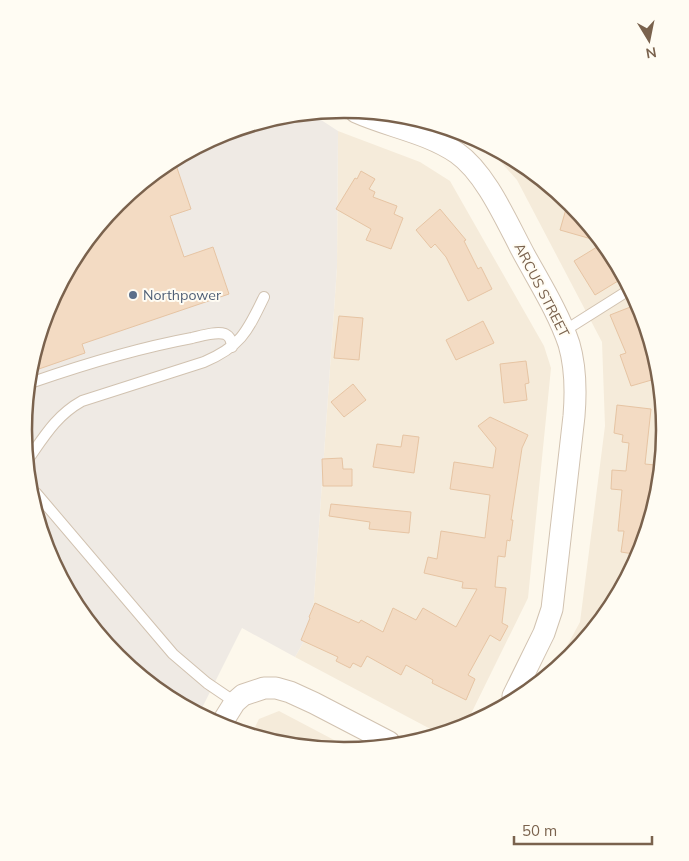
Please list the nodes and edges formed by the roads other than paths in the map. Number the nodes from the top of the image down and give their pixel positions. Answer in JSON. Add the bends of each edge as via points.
{"nodes":[{"id":1,"x":375,"y":120,"type":"edge"},
{"id":2,"x":624,"y":293,"type":"edge"},
{"id":3,"x":264,"y":297,"type":"dead end"},
{"id":4,"x":564,"y":331,"type":"junction"},
{"id":5,"x":232,"y":347,"type":"junction"},
{"id":6,"x":36,"y":381,"type":"edge"},
{"id":7,"x":33,"y":453,"type":"edge"},
{"id":8,"x":40,"y":497,"type":"edge"},
{"id":9,"x":515,"y":692,"type":"edge"},
{"id":10,"x":235,"y":702,"type":"junction"},
{"id":11,"x":225,"y":719,"type":"edge"},
{"id":12,"x":385,"y":740,"type":"edge"}],
"edges":[{"from":1,"to":4,"type":"street","name":"ARCUS STREET","via":[[435,139],[470,163],[489,191]]},
{"from":2,"to":4,"type":"lane"},
{"from":3,"to":5,"type":"lane","via":[[248,330]]},
{"from":4,"to":9,"type":"street","name":"ARCUS STREET","via":[[576,391],[556,580],[552,609],[544,633]]},
{"from":5,"to":6,"type":"lane","via":[[228,335],[206,335],[134,350]]},
{"from":5,"to":7,"type":"lane","via":[[204,362],[82,401],[60,417]]},
{"from":8,"to":10,"type":"lane","via":[[173,654]]},
{"from":10,"to":11,"type":"street"},
{"from":10,"to":12,"type":"street","via":[[243,695],[276,688],[314,703]]}]}
